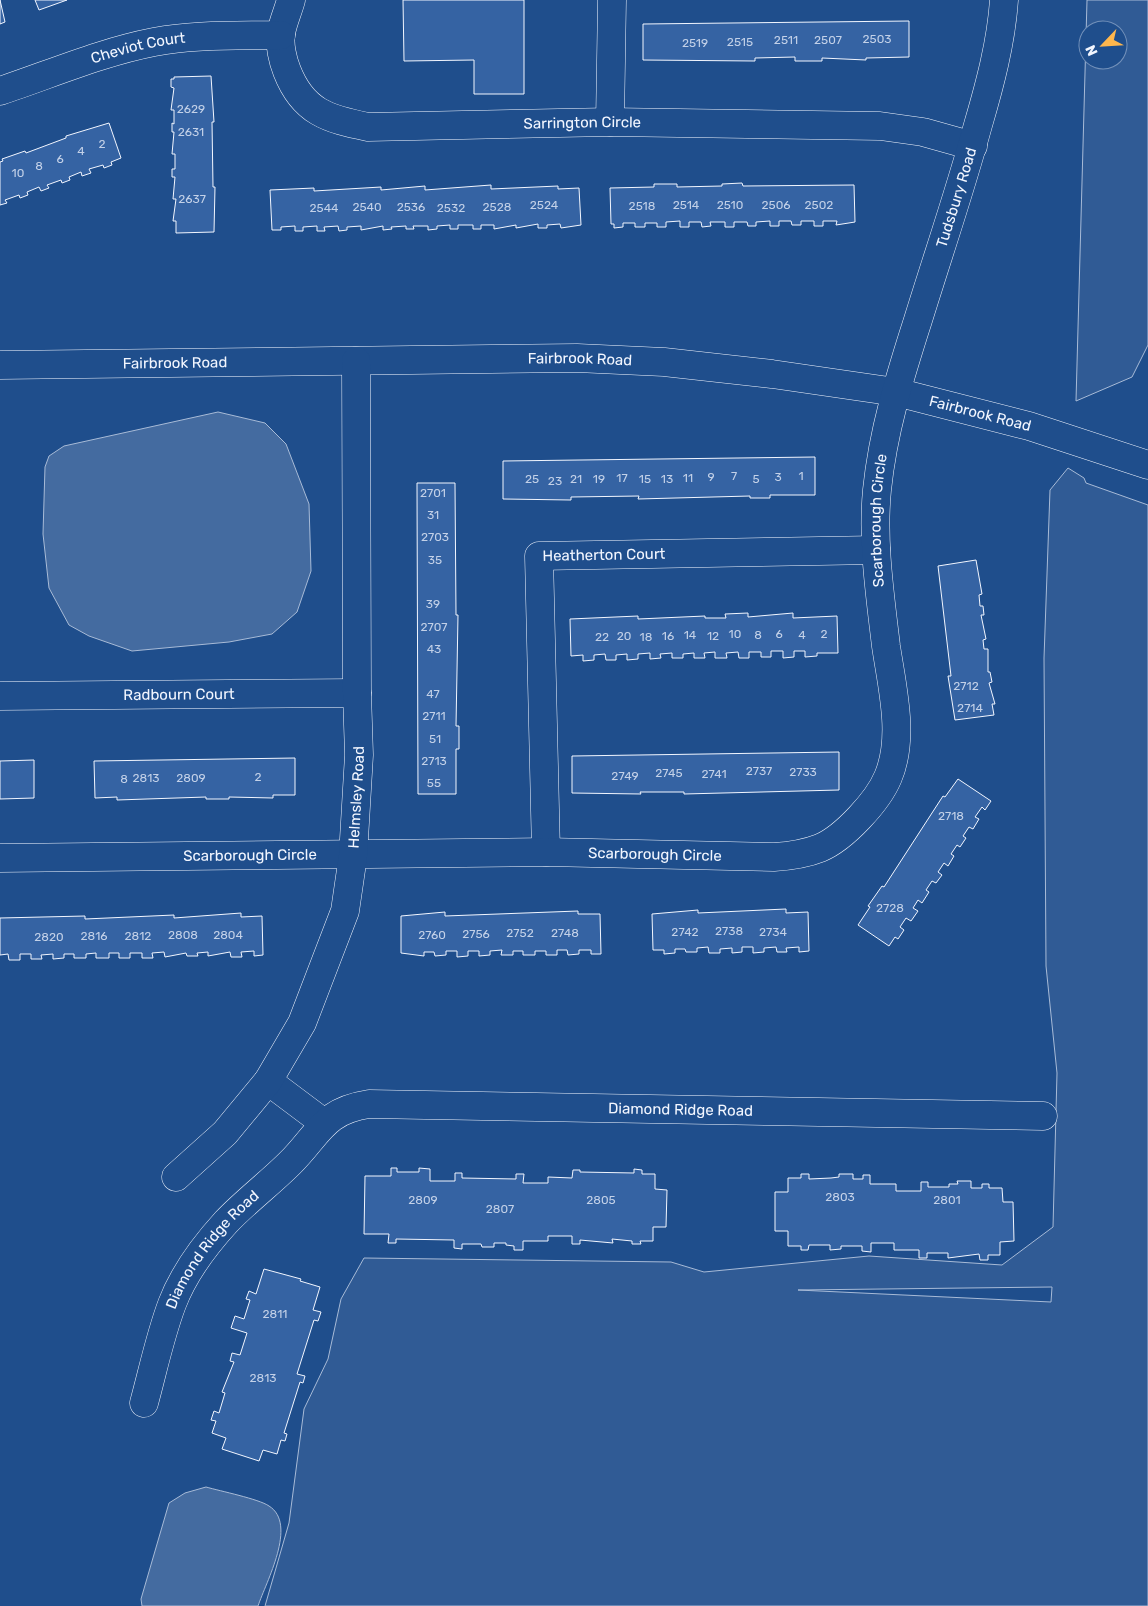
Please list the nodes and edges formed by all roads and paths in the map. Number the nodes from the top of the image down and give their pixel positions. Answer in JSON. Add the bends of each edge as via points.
{"nodes":[{"id":1,"x":291,"y":0,"type":"edge"},
{"id":2,"x":612,"y":0,"type":"edge"},
{"id":3,"x":1004,"y":0,"type":"edge"},
{"id":4,"x":281,"y":35,"type":"junction"},
{"id":5,"x":0,"y":90,"type":"edge"},
{"id":6,"x":610,"y":122,"type":"junction"},
{"id":7,"x":973,"y":146,"type":"junction"},
{"id":8,"x":356,"y":361,"type":"junction"},
{"id":9,"x":0,"y":365,"type":"edge"},
{"id":10,"x":896,"y":392,"type":"junction"},
{"id":11,"x":1148,"y":465,"type":"edge"},
{"id":12,"x":876,"y":550,"type":"junction"},
{"id":13,"x":357,"y":693,"type":"junction"},
{"id":14,"x":0,"y":696,"type":"edge"},
{"id":15,"x":546,"y":852,"type":"junction"},
{"id":16,"x":353,"y":856,"type":"junction"},
{"id":17,"x":0,"y":858,"type":"edge"},
{"id":18,"x":268,"y":1081,"type":"junction"},
{"id":19,"x":1043,"y":1116,"type":"dead end"},
{"id":20,"x":324,"y":1123,"type":"junction"},
{"id":21,"x":176,"y":1177,"type":"dead end"},
{"id":22,"x":144,"y":1403,"type":"dead end"}],
"edges":[{"from":1,"to":4,"type":"street","name":"Sarrington Circle"},
{"from":2,"to":6,"type":"street"},
{"from":3,"to":7,"type":"street","name":"Tudsbury Road","via":[[993,72]]},
{"from":4,"to":5,"type":"street","name":"Cheviot Court","via":[[155,42]]},
{"from":4,"to":6,"type":"street","name":"Sarrington Circle","via":[[283,61],[293,86],[310,108],[335,120],[368,127]]},
{"from":6,"to":7,"type":"street","name":"Sarrington Circle","via":[[880,126],[923,132]]},
{"from":7,"to":10,"type":"street","name":"Tudsbury Road"},
{"from":8,"to":9,"type":"street","name":"Fairbrook Road"},
{"from":8,"to":10,"type":"street","name":"Fairbrook Road","via":[[577,358],[664,362]]},
{"from":8,"to":13,"type":"street","name":"Helmsley Road"},
{"from":10,"to":11,"type":"street","name":"Fairbrook Road","via":[[1029,426]]},
{"from":10,"to":12,"type":"street","name":"Scarborough Circle","via":[[882,447]]},
{"from":12,"to":15,"type":"street","name":"Scarborough Circle","via":[[896,743],[888,777],[870,804],[845,831],[822,848],[798,855]]},
{"from":12,"to":15,"type":"street","name":"Heatherton Court","via":[[539,556]]},
{"from":13,"to":14,"type":"street","name":"Radbourn Court"},
{"from":13,"to":16,"type":"street","name":"Helmsley Road","via":[[359,755]]},
{"from":15,"to":16,"type":"street","name":"Scarborough Circle"},
{"from":16,"to":17,"type":"street","name":"Scarborough Circle"},
{"from":16,"to":18,"type":"street","name":"Helmsley Road","via":[[345,911],[325,968],[302,1023]]},
{"from":18,"to":20,"type":"street"},
{"from":18,"to":21,"type":"street","name":"Helmsley Road","via":[[225,1133]]},
{"from":19,"to":20,"type":"street","name":"Diamond Ridge Road","via":[[369,1104],[338,1111]]},
{"from":20,"to":22,"type":"street","name":"Diamond Ridge Road","via":[[288,1165],[227,1221],[185,1278],[172,1304]]}]}
